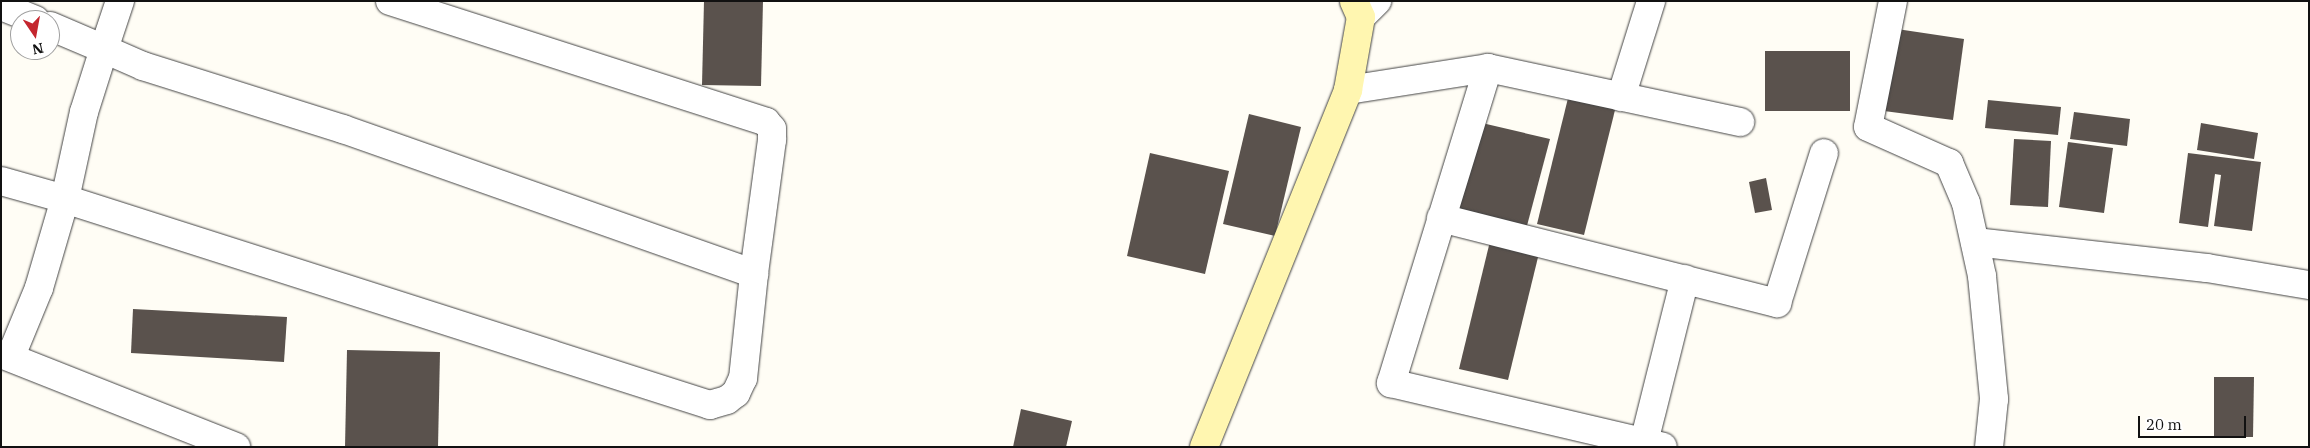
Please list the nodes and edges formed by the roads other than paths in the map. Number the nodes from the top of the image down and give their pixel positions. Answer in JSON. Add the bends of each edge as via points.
{"nodes":[{"id":1,"x":120,"y":1,"type":"edge"},
{"id":2,"x":390,"y":1,"type":"edge"},
{"id":3,"x":1651,"y":1,"type":"edge"},
{"id":4,"x":1893,"y":1,"type":"edge"},
{"id":5,"x":1364,"y":6,"type":"edge"},
{"id":6,"x":60,"y":30,"type":"edge"},
{"id":7,"x":104,"y":49,"type":"junction"},
{"id":8,"x":1488,"y":68,"type":"junction"},
{"id":9,"x":1348,"y":90,"type":"junction"},
{"id":10,"x":1621,"y":96,"type":"junction"},
{"id":11,"x":1740,"y":122,"type":"dead end"},
{"id":12,"x":1824,"y":153,"type":"dead end"},
{"id":13,"x":1,"y":181,"type":"edge"},
{"id":14,"x":65,"y":199,"type":"junction"},
{"id":15,"x":1441,"y":218,"type":"junction"},
{"id":16,"x":1974,"y":242,"type":"junction"},
{"id":17,"x":754,"y":274,"type":"junction"},
{"id":18,"x":1684,"y":279,"type":"junction"},
{"id":19,"x":2309,"y":284,"type":"edge"},
{"id":20,"x":6,"y":355,"type":"edge"},
{"id":21,"x":1653,"y":445,"type":"edge"},
{"id":22,"x":236,"y":447,"type":"edge"},
{"id":23,"x":1204,"y":447,"type":"edge"},
{"id":24,"x":1989,"y":447,"type":"edge"}],
"edges":[{"from":1,"to":7,"type":"street"},
{"from":2,"to":17,"type":"street","via":[[766,122],[772,129],[772,140]]},
{"from":3,"to":10,"type":"street"},
{"from":4,"to":16,"type":"street","via":[[1868,127],[1949,164],[1966,203]]},
{"from":5,"to":9,"type":"street"},
{"from":6,"to":7,"type":"street"},
{"from":7,"to":14,"type":"street","via":[[84,112]]},
{"from":7,"to":17,"type":"street","via":[[143,66],[343,129]]},
{"from":8,"to":9,"type":"street"},
{"from":8,"to":10,"type":"street"},
{"from":8,"to":15,"type":"street"},
{"from":9,"to":23,"type":"street"},
{"from":10,"to":11,"type":"street"},
{"from":12,"to":18,"type":"street","via":[[1778,303]]},
{"from":13,"to":14,"type":"street"},
{"from":14,"to":17,"type":"street","via":[[710,406],[727,400],[736,392],[743,378]]},
{"from":14,"to":20,"type":"street","via":[[39,288]]},
{"from":15,"to":18,"type":"street"},
{"from":15,"to":21,"type":"street","via":[[1392,383]]},
{"from":16,"to":19,"type":"street","via":[[2207,268]]},
{"from":16,"to":24,"type":"street","via":[[1982,276],[1994,399]]},
{"from":18,"to":21,"type":"street"},
{"from":20,"to":22,"type":"street"}]}
